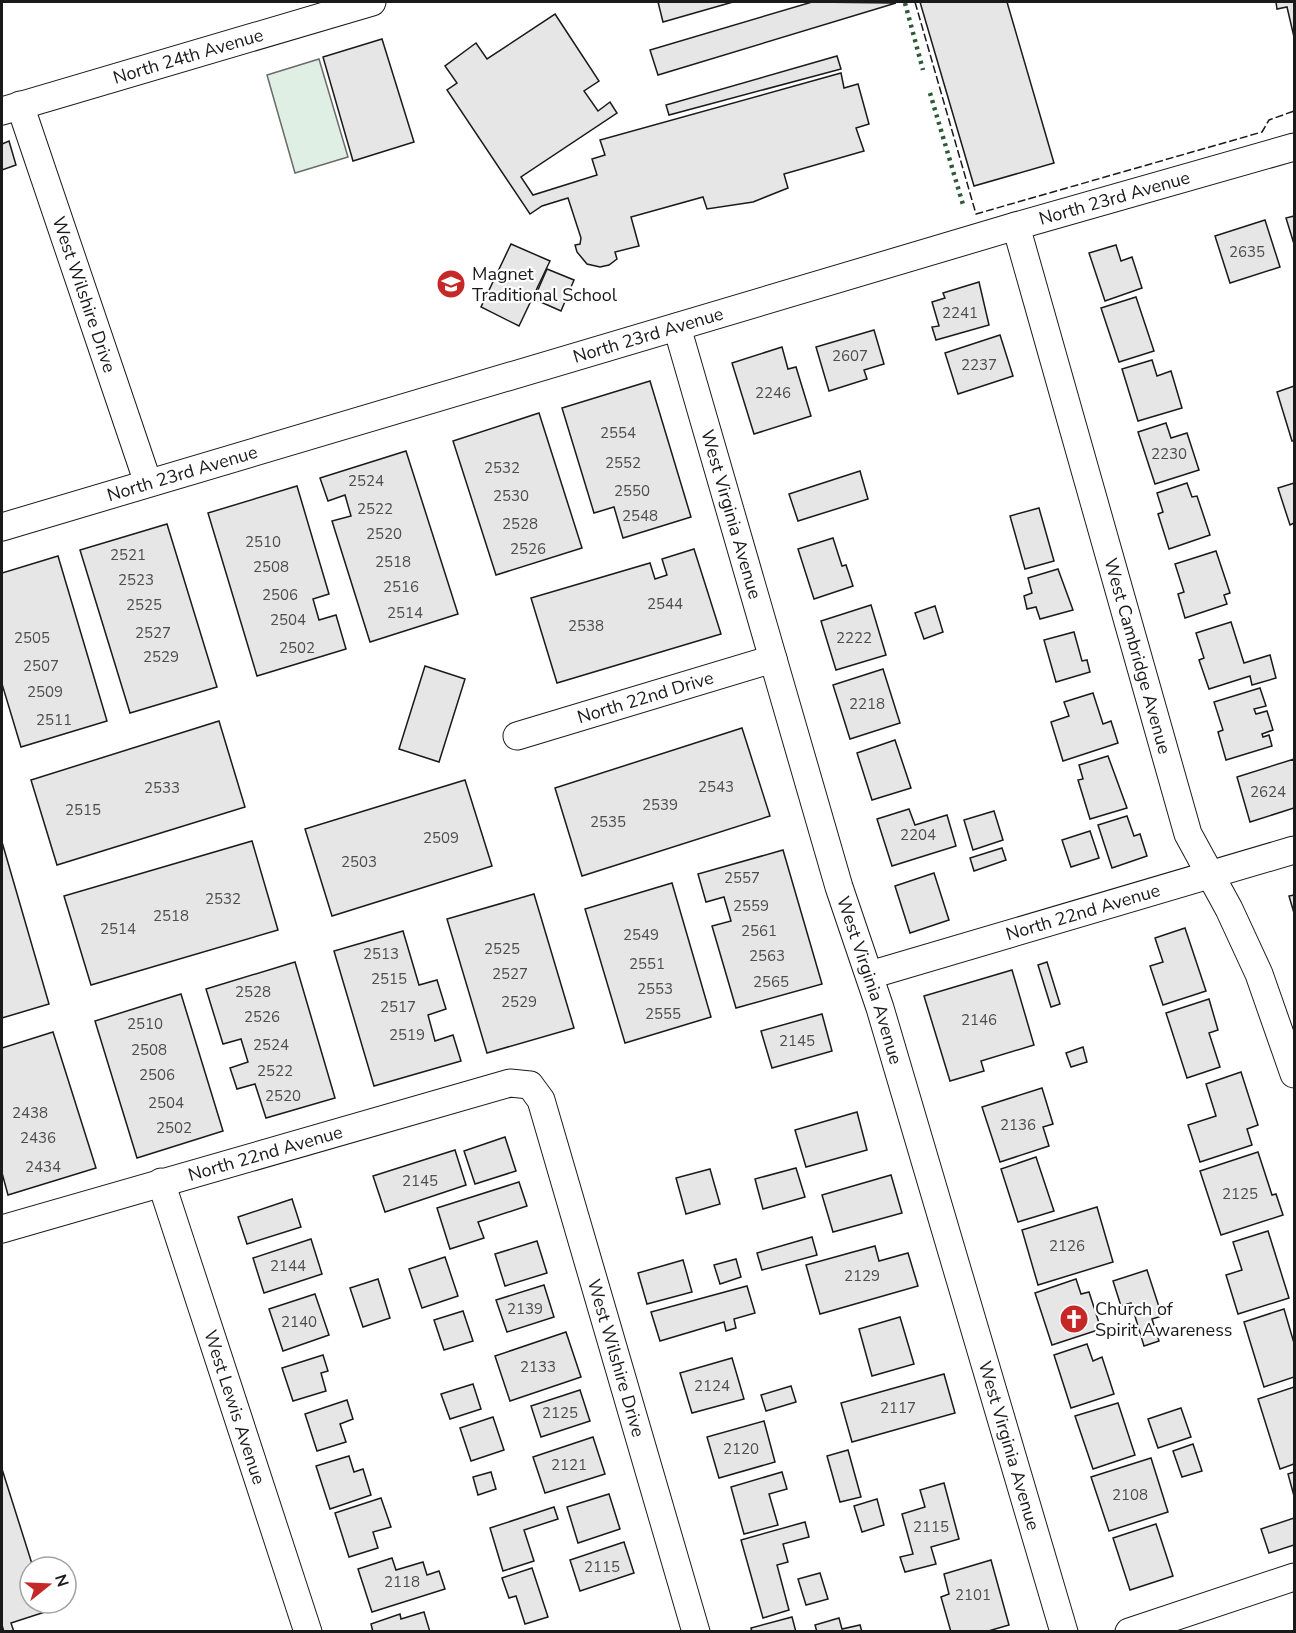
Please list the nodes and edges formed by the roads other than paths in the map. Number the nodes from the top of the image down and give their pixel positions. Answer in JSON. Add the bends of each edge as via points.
{"nodes":[{"id":1,"x":372,"y":2,"type":"edge"},
{"id":2,"x":11,"y":108,"type":"edge"},
{"id":3,"x":1294,"y":147,"type":"edge"},
{"id":4,"x":1016,"y":226,"type":"junction"},
{"id":5,"x":677,"y":327,"type":"junction"},
{"id":6,"x":148,"y":483,"type":"junction"},
{"id":7,"x":2,"y":527,"type":"edge"},
{"id":8,"x":773,"y":659,"type":"junction"},
{"id":9,"x":517,"y":736,"type":"dead end"},
{"id":10,"x":1294,"y":850,"type":"edge"},
{"id":11,"x":1208,"y":876,"type":"junction"},
{"id":12,"x":870,"y":975,"type":"junction"},
{"id":13,"x":1294,"y":1074,"type":"edge"},
{"id":14,"x":530,"y":1085,"type":"joint"},
{"id":15,"x":161,"y":1182,"type":"junction"},
{"id":16,"x":2,"y":1229,"type":"edge"},
{"id":17,"x":1294,"y":1577,"type":"edge"},
{"id":18,"x":308,"y":1632,"type":"edge"},
{"id":19,"x":696,"y":1632,"type":"edge"},
{"id":20,"x":1065,"y":1632,"type":"edge"},
{"id":21,"x":1129,"y":1632,"type":"edge"}],
"edges":[{"from":1,"to":2,"type":"street","name":"North 24th Avenue"},
{"from":2,"to":6,"type":"street","name":"West Wilshire Drive"},
{"from":3,"to":4,"type":"street","name":"North 23rd Avenue"},
{"from":4,"to":5,"type":"street","name":"North 23rd Avenue"},
{"from":4,"to":11,"type":"street","name":"West Cambridge Avenue","via":[[1188,834]]},
{"from":5,"to":6,"type":"street","name":"North 23rd Avenue"},
{"from":5,"to":8,"type":"street","name":"West Virginia Avenue"},
{"from":6,"to":7,"type":"street","name":"North 23rd Avenue"},
{"from":8,"to":9,"type":"street","name":"North 22nd Drive"},
{"from":8,"to":12,"type":"street","name":"West Virginia Avenue","via":[[839,887]]},
{"from":10,"to":11,"type":"street","name":"North 22nd Avenue"},
{"from":11,"to":12,"type":"street","name":"North 22nd Avenue"},
{"from":11,"to":13,"type":"street","name":"West Cambridge Avenue","via":[[1229,909],[1259,974]]},
{"from":12,"to":20,"type":"street","name":"West Virginia Avenue"},
{"from":14,"to":15,"type":"street","name":"North 22nd Avenue","via":[[510,1083]]},
{"from":14,"to":19,"type":"street","name":"West Wilshire Drive","via":[[541,1100]]},
{"from":15,"to":16,"type":"street","name":"North 22nd Avenue"},
{"from":15,"to":18,"type":"street","name":"West Lewis Avenue"},
{"from":17,"to":21,"type":"street"}]}
